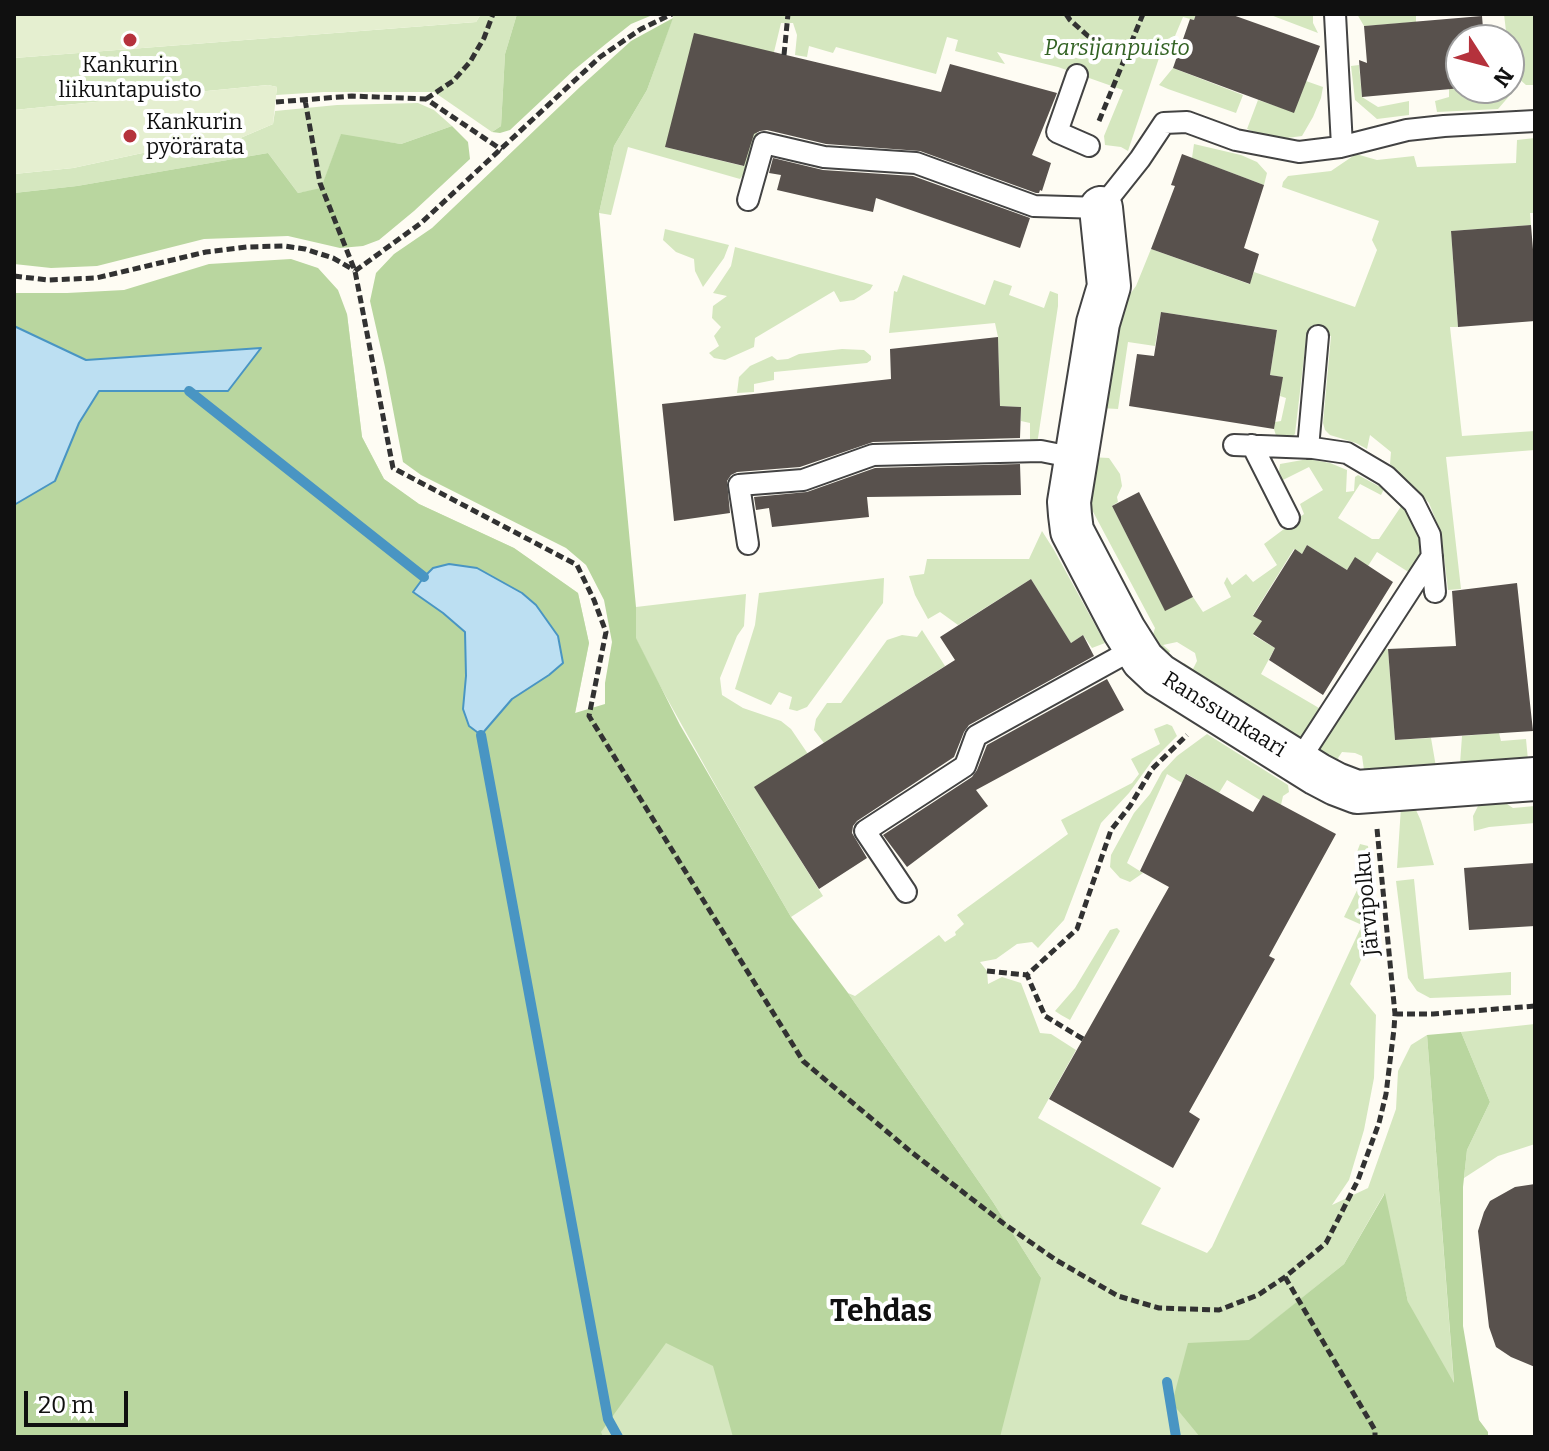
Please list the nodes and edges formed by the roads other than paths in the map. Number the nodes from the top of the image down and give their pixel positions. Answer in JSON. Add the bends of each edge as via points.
{"nodes":[{"id":1,"x":1335,"y":14,"type":"edge"},
{"id":2,"x":1077,"y":75,"type":"dead end"},
{"id":3,"x":1535,"y":121,"type":"edge"},
{"id":4,"x":1089,"y":146,"type":"road end"},
{"id":5,"x":1342,"y":146,"type":"junction"},
{"id":6,"x":748,"y":200,"type":"dead end"},
{"id":7,"x":1101,"y":208,"type":"junction"},
{"id":8,"x":1318,"y":336,"type":"dead end"},
{"id":9,"x":1308,"y":448,"type":"junction"},
{"id":10,"x":1076,"y":458,"type":"junction"},
{"id":11,"x":1289,"y":518,"type":"dead end"},
{"id":12,"x":748,"y":544,"type":"dead end"},
{"id":13,"x":1432,"y":556,"type":"junction"},
{"id":14,"x":1435,"y":592,"type":"dead end"},
{"id":15,"x":1137,"y":651,"type":"junction"},
{"id":16,"x":1298,"y":762,"type":"junction"},
{"id":17,"x":1535,"y":779,"type":"edge"},
{"id":18,"x":906,"y":892,"type":"dead end"}],
"edges":[{"from":1,"to":5,"type":"lane"},
{"from":2,"to":4,"type":"lane","via":[[1057,132]]},
{"from":3,"to":5,"type":"lane","via":[[1407,130]]},
{"from":5,"to":7,"type":"lane","via":[[1299,152],[1236,140],[1187,122],[1164,123]]},
{"from":6,"to":7,"type":"lane","via":[[764,143],[824,157],[916,163],[1034,206]]},
{"from":7,"to":10,"type":"street","name":"Ranssunkaari","via":[[1109,286]]},
{"from":8,"to":9,"type":"lane"},
{"from":9,"to":11,"type":"lane","via":[[1243,445]]},
{"from":9,"to":13,"type":"lane","via":[[1347,453],[1386,476],[1414,503],[1430,535]]},
{"from":10,"to":12,"type":"lane","via":[[1041,451],[873,455],[803,480],[739,485]]},
{"from":10,"to":15,"type":"street","name":"Ranssunkaari","via":[[1069,502],[1072,531]]},
{"from":13,"to":14,"type":"lane"},
{"from":13,"to":16,"type":"lane"},
{"from":15,"to":16,"type":"street","name":"Ranssunkaari","via":[[1159,675]]},
{"from":15,"to":18,"type":"lane","via":[[976,736],[965,766],[865,831]]},
{"from":16,"to":17,"type":"street","name":"Ranssunkaari","via":[[1357,792]]}]}
